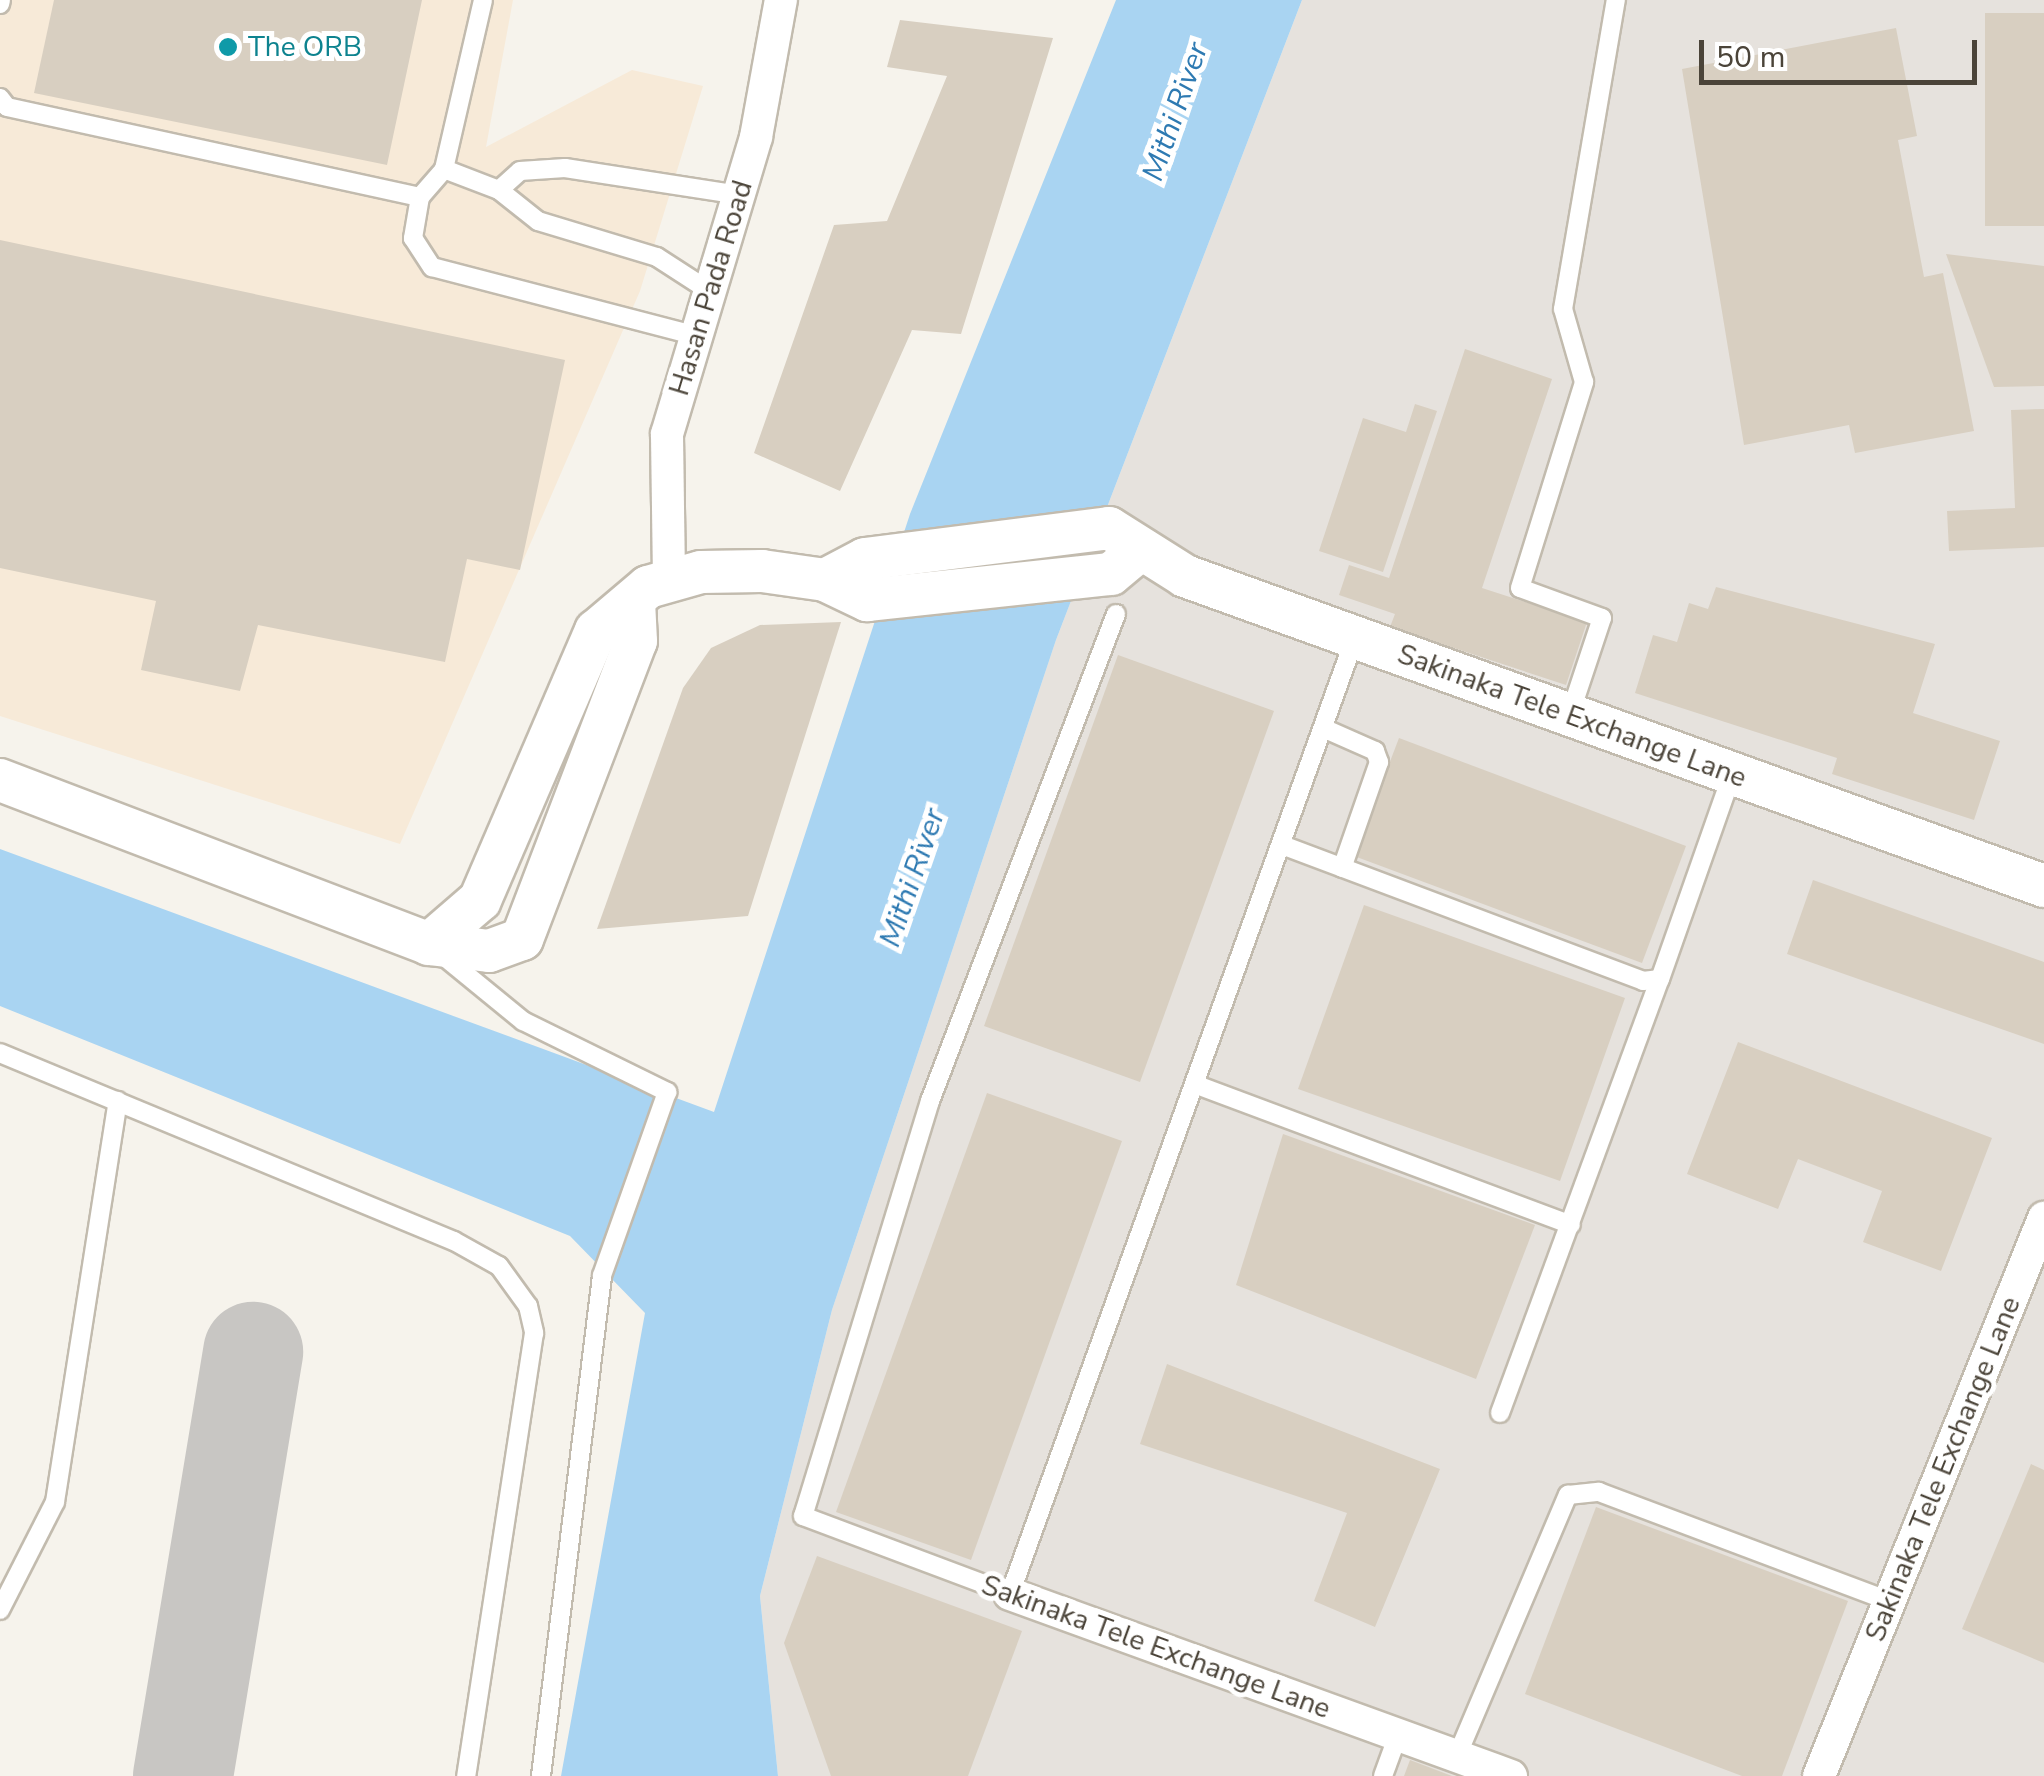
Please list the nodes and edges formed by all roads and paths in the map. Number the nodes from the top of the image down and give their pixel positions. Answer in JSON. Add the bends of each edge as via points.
{"nodes":[{"id":1,"x":482,"y":0,"type":"edge"},
{"id":2,"x":781,"y":0,"type":"edge"},
{"id":3,"x":1616,"y":0,"type":"edge"},
{"id":4,"x":0,"y":98,"type":"edge"},
{"id":5,"x":444,"y":169,"type":"junction"},
{"id":6,"x":499,"y":190,"type":"junction"},
{"id":7,"x":739,"y":195,"type":"junction"},
{"id":8,"x":420,"y":197,"type":"junction"},
{"id":9,"x":711,"y":292,"type":"junction"},
{"id":10,"x":697,"y":336,"type":"junction"},
{"id":11,"x":1119,"y":566,"type":"junction"},
{"id":12,"x":651,"y":590,"type":"junction"},
{"id":13,"x":1355,"y":638,"type":"junction"},
{"id":14,"x":1570,"y":714,"type":"junction"},
{"id":15,"x":1323,"y":728,"type":"junction"},
{"id":16,"x":1732,"y":773,"type":"junction"},
{"id":17,"x":0,"y":780,"type":"edge"},
{"id":18,"x":1282,"y":846,"type":"junction"},
{"id":19,"x":1342,"y":868,"type":"junction"},
{"id":20,"x":2044,"y":886,"type":"edge"},
{"id":21,"x":429,"y":944,"type":"junction"},
{"id":22,"x":1660,"y":979,"type":"junction"},
{"id":23,"x":0,"y":1053,"type":"edge"},
{"id":24,"x":1198,"y":1085,"type":"junction"},
{"id":25,"x":118,"y":1101,"type":"junction"},
{"id":26,"x":2044,"y":1218,"type":"edge"},
{"id":27,"x":1571,"y":1225,"type":"junction"},
{"id":28,"x":1500,"y":1413,"type":"dead end"},
{"id":29,"x":1010,"y":1594,"type":"junction"},
{"id":30,"x":1890,"y":1601,"type":"junction"},
{"id":31,"x":0,"y":1610,"type":"edge"},
{"id":32,"x":1398,"y":1735,"type":"junction"},
{"id":33,"x":1457,"y":1756,"type":"junction"},
{"id":34,"x":466,"y":1776,"type":"edge"},
{"id":35,"x":541,"y":1776,"type":"edge"},
{"id":36,"x":1383,"y":1776,"type":"edge"},
{"id":37,"x":1511,"y":1776,"type":"edge"},
{"id":38,"x":1819,"y":1776,"type":"edge"}],
"edges":[{"from":1,"to":5,"type":"lane"},
{"from":2,"to":7,"type":"street","name":"Hasan Pada Road"},
{"from":3,"to":14,"type":"lane","via":[[1562,309],[1584,382],[1520,588],[1602,618]]},
{"from":4,"to":8,"type":"lane","via":[[7,107]]},
{"from":5,"to":6,"type":"lane"},
{"from":5,"to":8,"type":"lane"},
{"from":6,"to":7,"type":"lane","via":[[520,171],[565,168]]},
{"from":6,"to":9,"type":"lane","via":[[538,221],[656,257]]},
{"from":7,"to":9,"type":"street","name":"Hasan Pada Road"},
{"from":8,"to":10,"type":"lane","via":[[413,238],[432,267]]},
{"from":9,"to":10,"type":"street","name":"Hasan Pada Road"},
{"from":10,"to":12,"type":"street","name":"Hasan Pada Road","via":[[667,434]]},
{"from":11,"to":12,"type":"street","via":[[825,580],[762,571]]},
{"from":11,"to":13,"type":"street","name":"Sakinaka Tele Exchange Lane","via":[[1185,576]]},
{"from":11,"to":29,"type":"lane","name":"Sakinaka Tele Exchange Lane","via":[[930,1101],[802,1516]]},
{"from":12,"to":21,"type":"street","via":[[596,631],[480,900]]},
{"from":12,"to":21,"type":"street","via":[[522,939],[488,951]]},
{"from":13,"to":14,"type":"street","name":"Sakinaka Tele Exchange Lane"},
{"from":13,"to":15,"type":"lane"},
{"from":14,"to":16,"type":"street","name":"Sakinaka Tele Exchange Lane"},
{"from":15,"to":18,"type":"lane"},
{"from":15,"to":19,"type":"lane","via":[[1375,750],[1379,762]]},
{"from":16,"to":20,"type":"street","name":"Sakinaka Tele Exchange Lane"},
{"from":16,"to":22,"type":"lane"},
{"from":17,"to":21,"type":"street"},
{"from":18,"to":19,"type":"lane"},
{"from":18,"to":24,"type":"lane"},
{"from":19,"to":22,"type":"lane","via":[[1643,981]]},
{"from":21,"to":35,"type":"lane","via":[[524,1021],[667,1092],[602,1276]]},
{"from":22,"to":27,"type":"lane"},
{"from":23,"to":25,"type":"lane"},
{"from":24,"to":27,"type":"lane"},
{"from":24,"to":29,"type":"lane"},
{"from":25,"to":31,"type":"lane","via":[[55,1502]]},
{"from":25,"to":34,"type":"lane","via":[[454,1240],[499,1266],[528,1306],[534,1333]]},
{"from":26,"to":30,"type":"street","name":"Sakinaka Tele Exchange Lane"},
{"from":27,"to":28,"type":"lane"},
{"from":29,"to":32,"type":"street","name":"Sakinaka Tele Exchange Lane"},
{"from":30,"to":33,"type":"lane","via":[[1599,1492],[1568,1495]]},
{"from":30,"to":38,"type":"street","name":"Sakinaka Tele Exchange Lane"},
{"from":32,"to":33,"type":"street","name":"Sakinaka Tele Exchange Lane"},
{"from":32,"to":36,"type":"lane"},
{"from":33,"to":37,"type":"street","name":"Sakinaka Tele Exchange Lane"}]}
